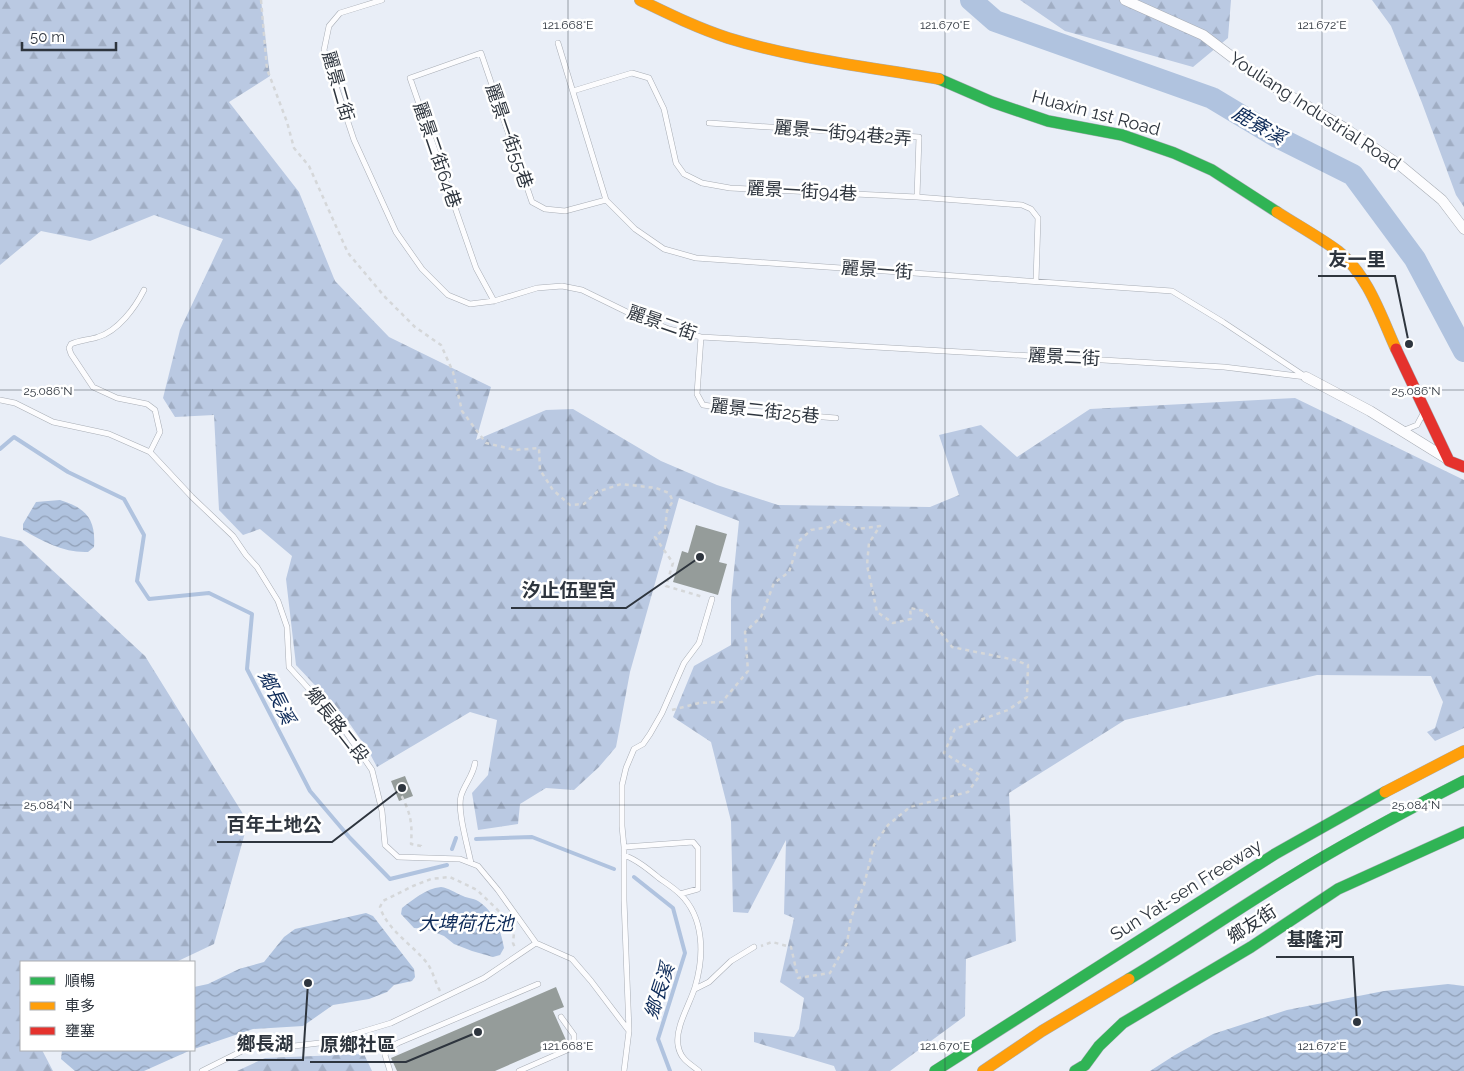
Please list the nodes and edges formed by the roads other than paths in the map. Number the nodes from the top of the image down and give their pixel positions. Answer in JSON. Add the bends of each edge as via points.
{"nodes":[{"id":1,"x":382,"y":0,"type":"edge"},
{"id":2,"x":640,"y":0,"type":"edge"},
{"id":3,"x":1125,"y":0,"type":"edge"},
{"id":4,"x":558,"y":43,"type":"dead end"},
{"id":5,"x":480,"y":53,"type":"joint"},
{"id":6,"x":573,"y":90,"type":"junction"},
{"id":7,"x":709,"y":123,"type":"dead end"},
{"id":8,"x":917,"y":198,"type":"junction"},
{"id":9,"x":606,"y":200,"type":"junction"},
{"id":10,"x":1464,"y":228,"type":"edge"},
{"id":11,"x":1036,"y":281,"type":"junction"},
{"id":12,"x":144,"y":290,"type":"dead end"},
{"id":13,"x":494,"y":301,"type":"junction"},
{"id":14,"x":701,"y":337,"type":"junction"},
{"id":15,"x":1306,"y":377,"type":"junction"},
{"id":16,"x":0,"y":400,"type":"edge"},
{"id":17,"x":1426,"y":410,"type":"junction"},
{"id":18,"x":836,"y":418,"type":"dead end"},
{"id":19,"x":1402,"y":431,"type":"junction"},
{"id":20,"x":150,"y":452,"type":"junction"},
{"id":21,"x":1449,"y":461,"type":"junction"},
{"id":22,"x":1464,"y":467,"type":"edge"},
{"id":23,"x":712,"y":599,"type":"road end"},
{"id":24,"x":1464,"y":751,"type":"edge"},
{"id":25,"x":475,"y":764,"type":"dead end"},
{"id":26,"x":1464,"y":780,"type":"edge"},
{"id":27,"x":1464,"y":832,"type":"edge"},
{"id":28,"x":624,"y":847,"type":"junction"},
{"id":29,"x":624,"y":855,"type":"junction"},
{"id":30,"x":470,"y":863,"type":"junction"},
{"id":31,"x":680,"y":894,"type":"junction"},
{"id":32,"x":536,"y":943,"type":"junction"},
{"id":33,"x":754,"y":948,"type":"road end"},
{"id":34,"x":538,"y":984,"type":"dead end"},
{"id":35,"x":695,"y":989,"type":"junction"},
{"id":36,"x":561,"y":1017,"type":"dead end"},
{"id":37,"x":629,"y":1031,"type":"junction"},
{"id":38,"x":1081,"y":1069,"type":"edge"},
{"id":39,"x":202,"y":1071,"type":"edge"},
{"id":40,"x":390,"y":1071,"type":"edge"},
{"id":41,"x":519,"y":1071,"type":"edge"},
{"id":42,"x":624,"y":1071,"type":"edge"},
{"id":43,"x":699,"y":1071,"type":"edge"},
{"id":44,"x":935,"y":1071,"type":"edge"},
{"id":45,"x":982,"y":1071,"type":"edge"}],
"edges":[{"from":1,"to":13,"type":"lane","name":"麗景二街","via":[[340,13],[329,26],[324,50],[354,140],[396,232],[422,268],[448,296],[470,304]]},
{"from":2,"to":17,"type":"main road","name":"Huaxin 1st Road","via":[[729,38],[806,57],[940,79],[992,102],[1048,121],[1122,135],[1212,170],[1339,252],[1354,268],[1365,283]]},
{"from":3,"to":10,"type":"street","name":"Youliang Industrial Road","via":[[1203,35],[1261,79],[1402,166],[1442,200]]},
{"from":4,"to":6,"type":"lane","name":"麗景一街"},
{"from":5,"to":9,"type":"lane","name":"麗景一街55巷","via":[[532,202],[545,209],[565,211]]},
{"from":5,"to":13,"type":"lane","name":"麗景二街64巷","via":[[410,78],[476,268]]},
{"from":6,"to":8,"type":"lane","name":"麗景一街94巷","via":[[632,72],[649,78],[664,109],[676,163],[684,174],[702,183],[730,188]]},
{"from":6,"to":9,"type":"lane","name":"麗景一街"},
{"from":7,"to":8,"type":"lane","name":"麗景一街94巷2弄","via":[[919,137]]},
{"from":8,"to":11,"type":"lane","name":"麗景一街94巷","via":[[1022,205],[1031,210],[1038,218]]},
{"from":9,"to":11,"type":"lane","name":"麗景一街","via":[[635,228],[664,249],[696,258]]},
{"from":11,"to":15,"type":"lane","name":"麗景一街","via":[[1172,291]]},
{"from":12,"to":20,"type":"lane","via":[[135,307],[115,326],[100,337],[71,344],[69,348],[93,387],[117,398],[147,404],[155,410],[160,432]]},
{"from":13,"to":14,"type":"lane","name":"麗景二街","via":[[537,288],[562,286],[582,290],[669,329]]},
{"from":14,"to":15,"type":"lane","name":"麗景二街","via":[[1224,367]]},
{"from":14,"to":18,"type":"lane","name":"麗景二街25巷","via":[[697,394],[703,405]]},
{"from":15,"to":19,"type":"street"},
{"from":16,"to":20,"type":"lane","name":"鄉長路二段","via":[[15,403],[53,422],[109,434]]},
{"from":17,"to":19,"type":"lane","via":[[1417,425]]},
{"from":17,"to":21,"type":"main road","name":"Huaxin 1st Road"},
{"from":19,"to":21,"type":"street"},
{"from":20,"to":30,"type":"lane","name":"鄉長路二段","via":[[233,536],[278,601],[287,627],[289,667],[339,722],[372,770],[382,811],[385,845],[398,856],[460,859]]},
{"from":21,"to":22,"type":"main road"},
{"from":23,"to":28,"type":"lane","via":[[699,643],[684,663],[662,712],[646,739],[634,749],[626,768],[622,785]]},
{"from":24,"to":44,"type":"main road","name":"Sun Yat-sen Freeway","via":[[1275,854]]},
{"from":25,"to":30,"type":"lane","via":[[461,796]]},
{"from":26,"to":45,"type":"main road","via":[[1290,876]]},
{"from":27,"to":38,"type":"main road","name":"鄉友街","via":[[1338,889],[1250,947],[1123,1023]]},
{"from":28,"to":29,"type":"lane"},
{"from":28,"to":31,"type":"lane","via":[[693,842],[698,848],[698,889]]},
{"from":29,"to":31,"type":"lane"},
{"from":29,"to":37,"type":"lane"},
{"from":30,"to":32,"type":"lane","name":"鄉長路二段","via":[[478,866],[498,890]]},
{"from":31,"to":35,"type":"lane","via":[[697,920],[701,942],[702,959]]},
{"from":32,"to":37,"type":"lane","via":[[572,959]]},
{"from":32,"to":39,"type":"lane","via":[[484,978],[390,1023],[328,1042],[294,1046],[268,1043],[248,1048]]},
{"from":33,"to":35,"type":"lane"},
{"from":34,"to":40,"type":"lane","via":[[398,1043],[385,1055]]},
{"from":35,"to":43,"type":"lane","via":[[681,1025],[678,1043],[681,1056]]},
{"from":36,"to":41,"type":"lane","via":[[574,1035],[574,1047]]},
{"from":37,"to":42,"type":"lane"}]}
